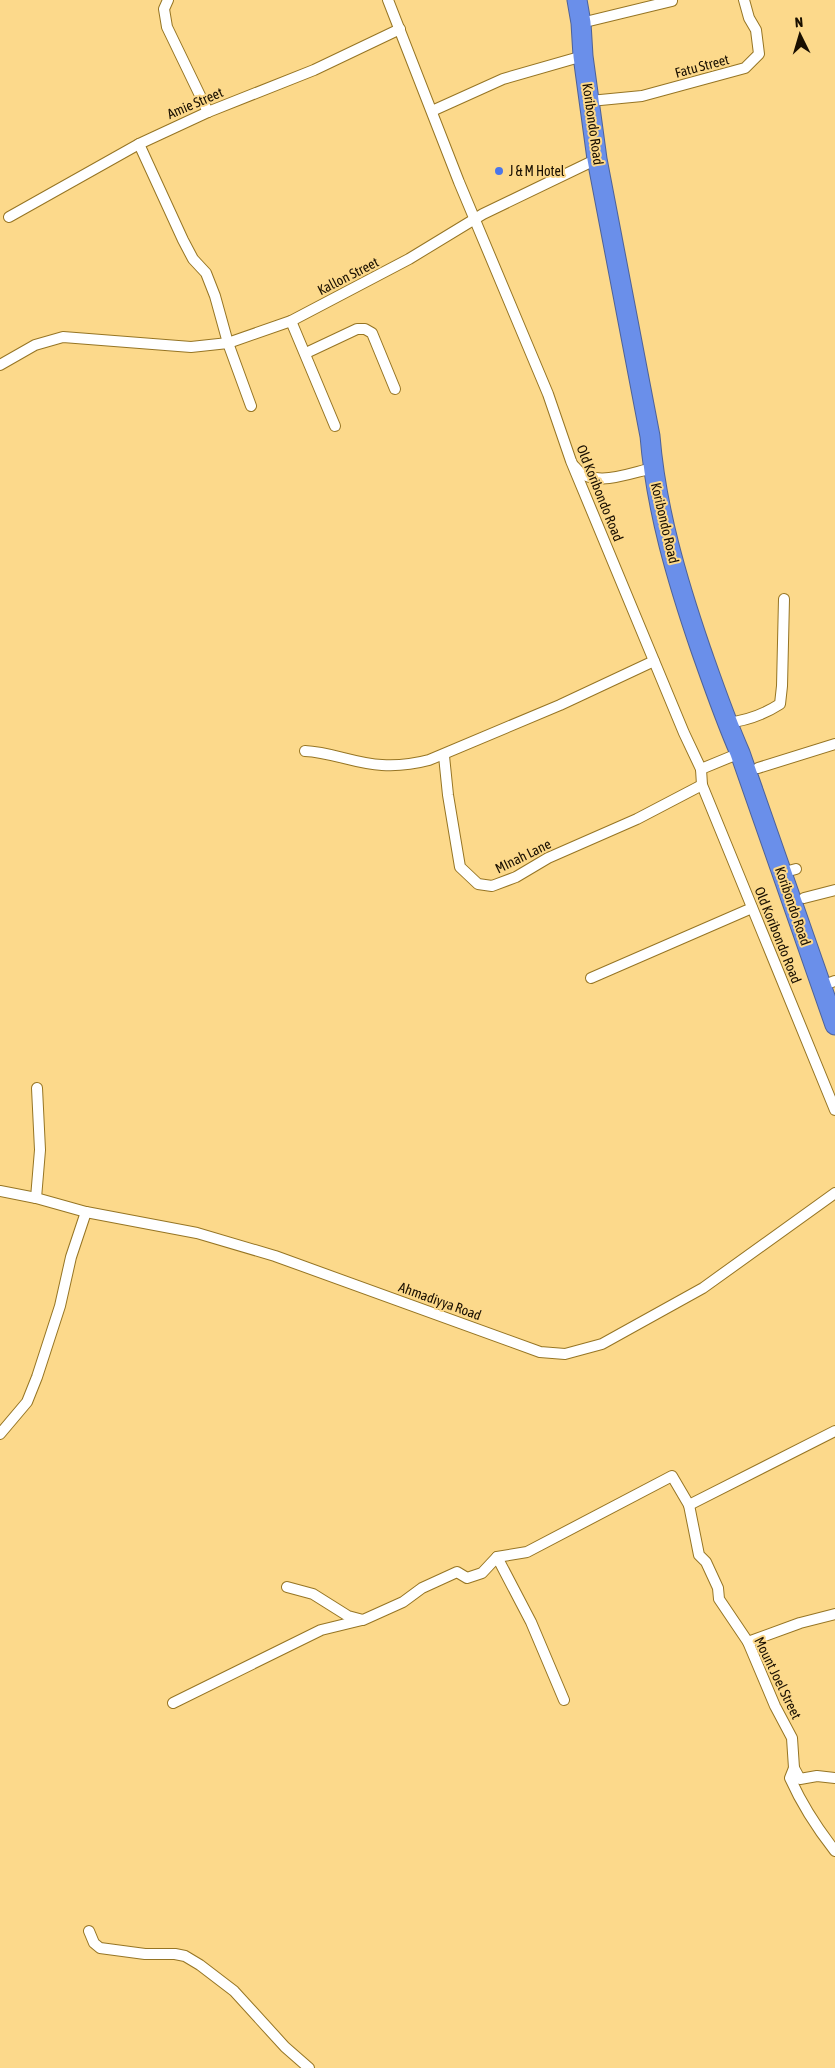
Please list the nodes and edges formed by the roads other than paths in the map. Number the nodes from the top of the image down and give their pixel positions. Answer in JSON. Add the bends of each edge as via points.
{"nodes":[{"id":1,"x":168,"y":0,"type":"edge"},
{"id":2,"x":388,"y":0,"type":"edge"},
{"id":3,"x":577,"y":0,"type":"edge"},
{"id":4,"x":744,"y":0,"type":"edge"},
{"id":5,"x":672,"y":1,"type":"edge"},
{"id":6,"x":581,"y":23,"type":"junction"},
{"id":7,"x":400,"y":29,"type":"junction"},
{"id":8,"x":583,"y":56,"type":"junction"},
{"id":9,"x":590,"y":101,"type":"junction"},
{"id":10,"x":432,"y":111,"type":"junction"},
{"id":11,"x":208,"y":112,"type":"junction"},
{"id":12,"x":139,"y":144,"type":"junction"},
{"id":13,"x":597,"y":159,"type":"junction"},
{"id":14,"x":9,"y":217,"type":"dead end"},
{"id":15,"x":476,"y":222,"type":"junction"},
{"id":16,"x":291,"y":321,"type":"junction"},
{"id":17,"x":228,"y":343,"type":"junction"},
{"id":18,"x":306,"y":353,"type":"junction"},
{"id":19,"x":0,"y":365,"type":"edge"},
{"id":20,"x":395,"y":389,"type":"dead end"},
{"id":21,"x":251,"y":406,"type":"dead end"},
{"id":22,"x":335,"y":426,"type":"dead end"},
{"id":23,"x":571,"y":461,"type":"junction"},
{"id":24,"x":653,"y":468,"type":"junction"},
{"id":25,"x":784,"y":599,"type":"dead end"},
{"id":26,"x":654,"y":661,"type":"junction"},
{"id":27,"x":726,"y":723,"type":"junction"},
{"id":28,"x":835,"y":744,"type":"edge"},
{"id":29,"x":305,"y":751,"type":"dead end"},
{"id":30,"x":740,"y":753,"type":"junction"},
{"id":31,"x":444,"y":756,"type":"junction"},
{"id":32,"x":758,"y":768,"type":"dead end"},
{"id":33,"x":701,"y":769,"type":"junction"},
{"id":34,"x":702,"y":785,"type":"junction"},
{"id":35,"x":835,"y":890,"type":"edge"},
{"id":36,"x":804,"y":898,"type":"dead end"},
{"id":37,"x":752,"y":908,"type":"junction"},
{"id":38,"x":590,"y":978,"type":"dead end"},
{"id":39,"x":828,"y":983,"type":"edge"},
{"id":40,"x":835,"y":1025,"type":"edge"},
{"id":41,"x":37,"y":1088,"type":"dead end"},
{"id":42,"x":835,"y":1110,"type":"edge"},
{"id":43,"x":0,"y":1191,"type":"edge"},
{"id":44,"x":835,"y":1193,"type":"edge"},
{"id":45,"x":36,"y":1198,"type":"junction"},
{"id":46,"x":86,"y":1212,"type":"junction"},
{"id":47,"x":835,"y":1431,"type":"edge"},
{"id":48,"x":0,"y":1434,"type":"edge"},
{"id":49,"x":689,"y":1505,"type":"junction"},
{"id":50,"x":497,"y":1557,"type":"junction"},
{"id":51,"x":287,"y":1587,"type":"dead end"},
{"id":52,"x":835,"y":1614,"type":"edge"},
{"id":53,"x":363,"y":1620,"type":"junction"},
{"id":54,"x":748,"y":1642,"type":"junction"},
{"id":55,"x":564,"y":1700,"type":"dead end"},
{"id":56,"x":173,"y":1703,"type":"dead end"},
{"id":57,"x":794,"y":1768,"type":"junction"},
{"id":58,"x":835,"y":1778,"type":"edge"},
{"id":59,"x":835,"y":1851,"type":"edge"},
{"id":60,"x":89,"y":1932,"type":"dead end"},
{"id":61,"x":309,"y":2068,"type":"edge"}],
"edges":[{"from":1,"to":11,"type":"street","via":[[164,9],[167,27]]},
{"from":2,"to":7,"type":"street","name":"Old Koribondo Road"},
{"from":3,"to":6,"type":"highway","name":"Koribondo Road"},
{"from":4,"to":9,"type":"street","name":"Fatu Street","via":[[756,30],[759,54],[746,68],[642,96]]},
{"from":5,"to":6,"type":"street"},
{"from":6,"to":8,"type":"highway","name":"Koribondo Road"},
{"from":7,"to":10,"type":"street","name":"Old Koribondo Road"},
{"from":7,"to":11,"type":"street","name":"Amie Street","via":[[314,70]]},
{"from":8,"to":9,"type":"highway","name":"Koribondo Road"},
{"from":8,"to":10,"type":"street","via":[[503,79]]},
{"from":9,"to":13,"type":"highway","name":"Koribondo Road"},
{"from":10,"to":15,"type":"street","name":"Old Koribondo Road"},
{"from":11,"to":12,"type":"street","name":"Amie Street"},
{"from":12,"to":14,"type":"street","name":"Amie Street"},
{"from":12,"to":17,"type":"street","via":[[183,240],[193,259],[206,273]]},
{"from":13,"to":15,"type":"street","name":"Kallon Street","via":[[483,214]]},
{"from":13,"to":24,"type":"highway","name":"Koribondo Road","via":[[650,436]]},
{"from":15,"to":16,"type":"street","name":"Kallon Street"},
{"from":15,"to":23,"type":"street","name":"Old Koribondo Road","via":[[548,394]]},
{"from":16,"to":17,"type":"street","name":"Kallon Street"},
{"from":16,"to":18,"type":"street"},
{"from":17,"to":19,"type":"street","name":"Kallon Street","via":[[191,347],[63,337],[35,345]]},
{"from":17,"to":21,"type":"street"},
{"from":18,"to":20,"type":"street","via":[[357,329],[364,329],[372,333]]},
{"from":18,"to":22,"type":"street"},
{"from":23,"to":24,"type":"street","via":[[578,470],[592,478]]},
{"from":23,"to":26,"type":"street","name":"Old Koribondo Road"},
{"from":24,"to":27,"type":"highway","name":"Koribondo Road","via":[[666,535],[686,605]]},
{"from":25,"to":27,"type":"street","via":[[780,704],[767,713]]},
{"from":26,"to":31,"type":"street"},
{"from":26,"to":33,"type":"street","name":"Old Koribondo Road"},
{"from":27,"to":30,"type":"highway","name":"Koribondo Road"},
{"from":28,"to":32,"type":"street"},
{"from":29,"to":31,"type":"street","via":[[382,765],[411,765]]},
{"from":30,"to":33,"type":"street"},
{"from":30,"to":39,"type":"highway","name":"Koribondo Road","via":[[789,871]]},
{"from":31,"to":34,"type":"street","name":"MInah Lane","via":[[460,867],[478,884],[492,886],[516,878],[548,858],[637,819]]},
{"from":33,"to":34,"type":"street","name":"Old Koribondo Road"},
{"from":34,"to":37,"type":"street","name":"Old Koribondo Road"},
{"from":35,"to":36,"type":"street"},
{"from":37,"to":38,"type":"street"},
{"from":37,"to":42,"type":"street","name":"Old Koribondo Road"},
{"from":39,"to":40,"type":"highway","name":"Koribondo Road"},
{"from":41,"to":45,"type":"street","via":[[40,1150]]},
{"from":43,"to":45,"type":"street","name":"Ahmadiyya Road"},
{"from":44,"to":46,"type":"street","name":"Ahmadiyya Road","via":[[703,1288],[602,1344],[565,1354],[540,1352],[275,1256],[197,1233]]},
{"from":45,"to":46,"type":"street","name":"Ahmadiyya Road"},
{"from":46,"to":48,"type":"street","via":[[37,1377],[27,1402]]},
{"from":47,"to":49,"type":"street"},
{"from":49,"to":50,"type":"street","name":"Mount Joel Street","via":[[672,1476],[526,1552]]},
{"from":49,"to":54,"type":"street","name":"Mount Joel Street","via":[[699,1555],[706,1562],[719,1598]]},
{"from":50,"to":53,"type":"street","via":[[482,1573],[467,1578],[457,1572]]},
{"from":50,"to":55,"type":"street","via":[[531,1622]]},
{"from":51,"to":53,"type":"street","via":[[313,1594],[348,1616]]},
{"from":52,"to":54,"type":"street"},
{"from":53,"to":56,"type":"street","via":[[321,1630]]},
{"from":54,"to":57,"type":"street","name":"Mount Joel Street","via":[[792,1738]]},
{"from":57,"to":58,"type":"street","via":[[800,1779],[817,1776]]},
{"from":57,"to":59,"type":"street","name":"Mount Joel Street","via":[[790,1778],[798,1797]]},
{"from":60,"to":61,"type":"street","via":[[100,1948],[175,1954],[200,1965],[241,1997],[285,2047]]}]}
